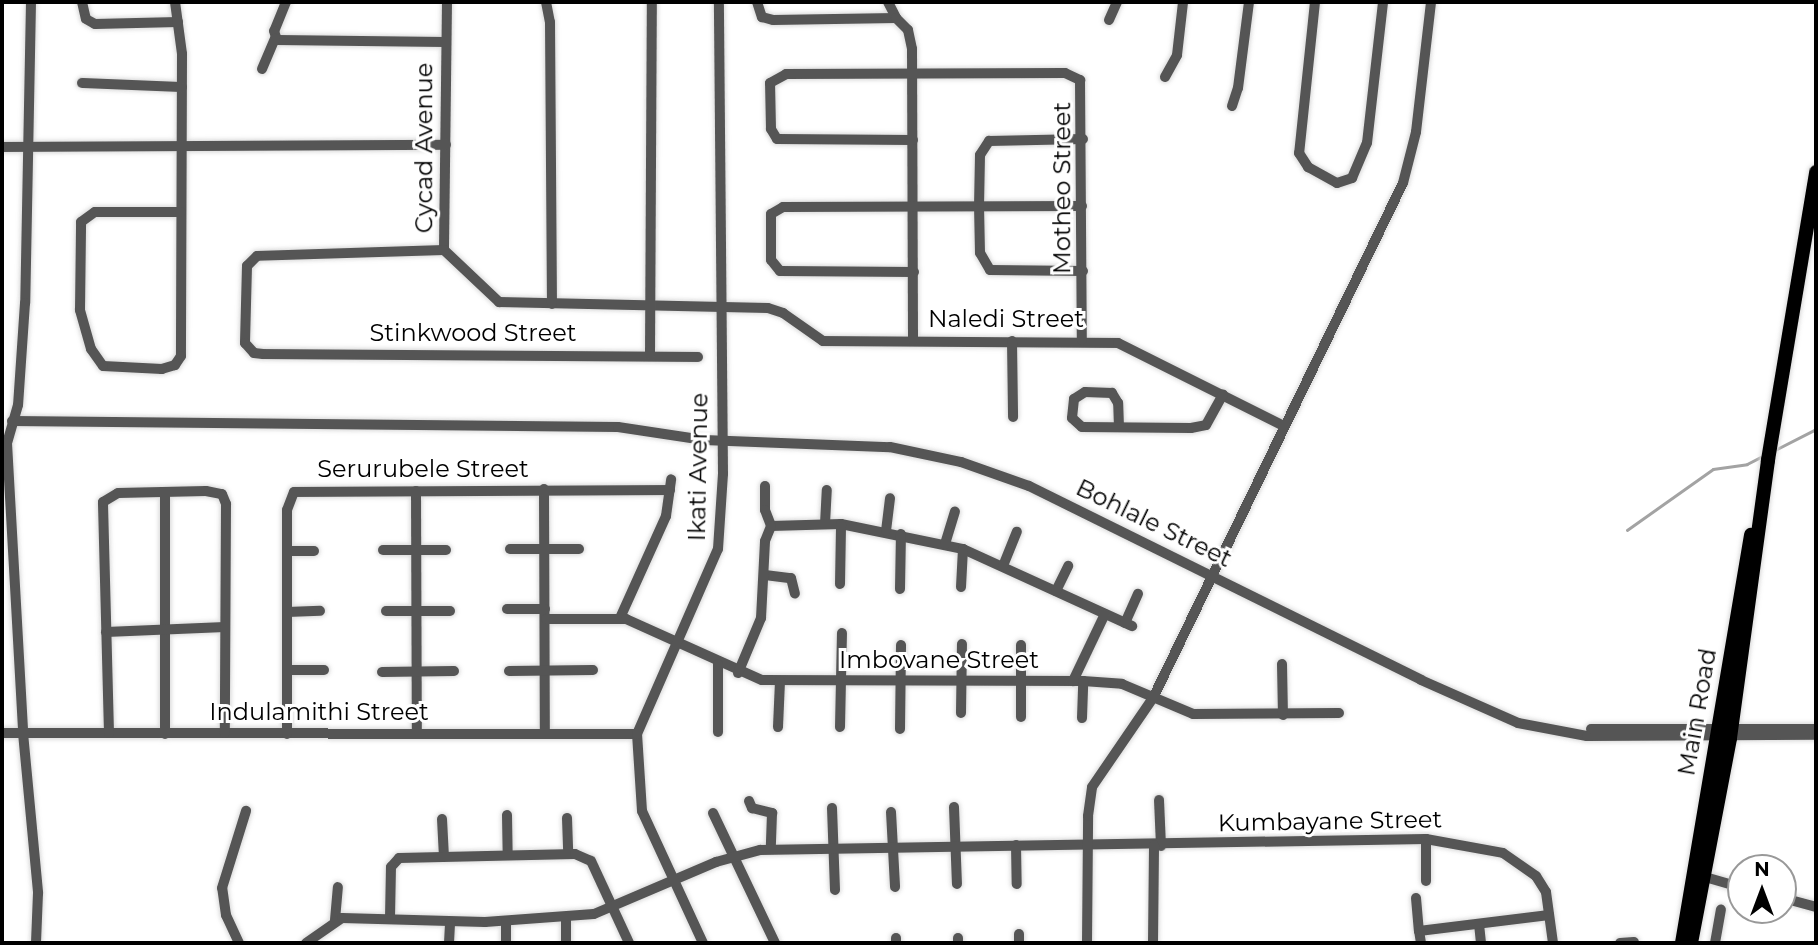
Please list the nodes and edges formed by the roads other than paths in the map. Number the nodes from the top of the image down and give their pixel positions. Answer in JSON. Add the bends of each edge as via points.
{"nodes":[{"id":1,"x":30,"y":2,"type":"edge"},
{"id":2,"x":82,"y":2,"type":"edge"},
{"id":3,"x":175,"y":2,"type":"edge"},
{"id":4,"x":286,"y":2,"type":"edge"},
{"id":5,"x":447,"y":2,"type":"edge"},
{"id":6,"x":549,"y":2,"type":"edge"},
{"id":7,"x":652,"y":2,"type":"edge"},
{"id":8,"x":719,"y":2,"type":"edge"},
{"id":9,"x":757,"y":2,"type":"edge"},
{"id":10,"x":888,"y":2,"type":"edge"},
{"id":11,"x":1117,"y":2,"type":"edge"},
{"id":12,"x":1183,"y":2,"type":"edge"},
{"id":13,"x":1249,"y":2,"type":"edge"},
{"id":14,"x":1315,"y":2,"type":"edge"},
{"id":15,"x":1383,"y":2,"type":"edge"},
{"id":16,"x":1431,"y":2,"type":"edge"},
{"id":17,"x":896,"y":18,"type":"junction"},
{"id":18,"x":1109,"y":20,"type":"dead end"},
{"id":19,"x":178,"y":22,"type":"junction"},
{"id":20,"x":274,"y":35,"type":"junction"},
{"id":21,"x":445,"y":42,"type":"junction"},
{"id":22,"x":262,"y":69,"type":"dead end"},
{"id":23,"x":913,"y":74,"type":"junction"},
{"id":24,"x":1165,"y":77,"type":"dead end"},
{"id":25,"x":82,"y":83,"type":"dead end"},
{"id":26,"x":182,"y":87,"type":"junction"},
{"id":27,"x":1232,"y":106,"type":"dead end"},
{"id":28,"x":1083,"y":139,"type":"junction"},
{"id":29,"x":913,"y":140,"type":"junction"},
{"id":30,"x":446,"y":145,"type":"junction"},
{"id":31,"x":2,"y":147,"type":"edge"},
{"id":32,"x":27,"y":147,"type":"junction"},
{"id":33,"x":182,"y":148,"type":"junction"},
{"id":34,"x":1816,"y":172,"type":"edge"},
{"id":35,"x":913,"y":206,"type":"junction"},
{"id":36,"x":1082,"y":206,"type":"junction"},
{"id":37,"x":979,"y":207,"type":"junction"},
{"id":38,"x":181,"y":212,"type":"junction"},
{"id":39,"x":444,"y":250,"type":"junction"},
{"id":40,"x":1083,"y":271,"type":"junction"},
{"id":41,"x":914,"y":272,"type":"junction"},
{"id":42,"x":552,"y":304,"type":"junction"},
{"id":43,"x":654,"y":305,"type":"junction"},
{"id":44,"x":719,"y":306,"type":"junction"},
{"id":45,"x":913,"y":340,"type":"junction"},
{"id":46,"x":1082,"y":340,"type":"junction"},
{"id":47,"x":1013,"y":341,"type":"junction"},
{"id":48,"x":650,"y":355,"type":"junction"},
{"id":49,"x":698,"y":357,"type":"dead end"},
{"id":50,"x":1223,"y":394,"type":"junction"},
{"id":51,"x":11,"y":417,"type":"edge"},
{"id":52,"x":1013,"y":417,"type":"dead end"},
{"id":53,"x":1284,"y":426,"type":"junction"},
{"id":54,"x":1119,"y":427,"type":"junction"},
{"id":55,"x":723,"y":441,"type":"junction"},
{"id":56,"x":765,"y":486,"type":"dead end"},
{"id":57,"x":544,"y":489,"type":"junction"},
{"id":58,"x":827,"y":490,"type":"dead end"},
{"id":59,"x":416,"y":491,"type":"junction"},
{"id":60,"x":164,"y":492,"type":"junction"},
{"id":61,"x":890,"y":498,"type":"dead end"},
{"id":62,"x":955,"y":512,"type":"dead end"},
{"id":63,"x":825,"y":523,"type":"junction"},
{"id":64,"x":841,"y":524,"type":"junction"},
{"id":65,"x":771,"y":526,"type":"junction"},
{"id":66,"x":886,"y":531,"type":"junction"},
{"id":67,"x":1017,"y":532,"type":"dead end"},
{"id":68,"x":901,"y":534,"type":"junction"},
{"id":69,"x":945,"y":544,"type":"junction"},
{"id":70,"x":510,"y":549,"type":"dead end"},
{"id":71,"x":963,"y":549,"type":"junction"},
{"id":72,"x":383,"y":550,"type":"dead end"},
{"id":73,"x":416,"y":550,"type":"junction"},
{"id":74,"x":446,"y":550,"type":"dead end"},
{"id":75,"x":544,"y":550,"type":"junction"},
{"id":76,"x":579,"y":550,"type":"dead end"},
{"id":77,"x":287,"y":551,"type":"junction"},
{"id":78,"x":314,"y":551,"type":"dead end"},
{"id":79,"x":1003,"y":566,"type":"junction"},
{"id":80,"x":1068,"y":566,"type":"dead end"},
{"id":81,"x":765,"y":575,"type":"junction"},
{"id":82,"x":1211,"y":575,"type":"junction"},
{"id":83,"x":840,"y":584,"type":"dead end"},
{"id":84,"x":961,"y":587,"type":"dead end"},
{"id":85,"x":900,"y":589,"type":"dead end"},
{"id":86,"x":1056,"y":591,"type":"junction"},
{"id":87,"x":795,"y":594,"type":"dead end"},
{"id":88,"x":1138,"y":594,"type":"dead end"},
{"id":89,"x":507,"y":609,"type":"dead end"},
{"id":90,"x":287,"y":611,"type":"junction"},
{"id":91,"x":320,"y":611,"type":"dead end"},
{"id":92,"x":386,"y":611,"type":"dead end"},
{"id":93,"x":416,"y":611,"type":"junction"},
{"id":94,"x":450,"y":611,"type":"dead end"},
{"id":95,"x":546,"y":614,"type":"junction"},
{"id":96,"x":1105,"y":614,"type":"junction"},
{"id":97,"x":620,"y":618,"type":"junction"},
{"id":98,"x":225,"y":627,"type":"junction"},
{"id":99,"x":163,"y":629,"type":"junction"},
{"id":100,"x":106,"y":632,"type":"junction"},
{"id":101,"x":842,"y":633,"type":"dead end"},
{"id":102,"x":962,"y":644,"type":"dead end"},
{"id":103,"x":677,"y":645,"type":"junction"},
{"id":104,"x":901,"y":645,"type":"dead end"},
{"id":105,"x":1021,"y":645,"type":"dead end"},
{"id":106,"x":718,"y":664,"type":"junction"},
{"id":107,"x":1282,"y":664,"type":"dead end"},
{"id":108,"x":287,"y":670,"type":"junction"},
{"id":109,"x":324,"y":670,"type":"dead end"},
{"id":110,"x":593,"y":670,"type":"dead end"},
{"id":111,"x":454,"y":671,"type":"dead end"},
{"id":112,"x":509,"y":671,"type":"dead end"},
{"id":113,"x":545,"y":671,"type":"junction"},
{"id":114,"x":382,"y":672,"type":"dead end"},
{"id":115,"x":417,"y":672,"type":"junction"},
{"id":116,"x":738,"y":673,"type":"junction"},
{"id":117,"x":840,"y":679,"type":"junction"},
{"id":118,"x":901,"y":680,"type":"junction"},
{"id":119,"x":780,"y":681,"type":"junction"},
{"id":120,"x":961,"y":681,"type":"junction"},
{"id":121,"x":1078,"y":681,"type":"junction"},
{"id":122,"x":1022,"y":682,"type":"junction"},
{"id":123,"x":1153,"y":698,"type":"junction"},
{"id":124,"x":961,"y":713,"type":"dead end"},
{"id":125,"x":1339,"y":713,"type":"dead end"},
{"id":126,"x":1283,"y":715,"type":"junction"},
{"id":127,"x":1021,"y":717,"type":"dead end"},
{"id":128,"x":1082,"y":718,"type":"dead end"},
{"id":129,"x":778,"y":727,"type":"dead end"},
{"id":130,"x":840,"y":727,"type":"dead end"},
{"id":131,"x":900,"y":729,"type":"dead end"},
{"id":132,"x":1816,"y":729,"type":"edge"},
{"id":133,"x":545,"y":731,"type":"junction"},
{"id":134,"x":718,"y":732,"type":"dead end"},
{"id":135,"x":2,"y":733,"type":"edge"},
{"id":136,"x":23,"y":733,"type":"junction"},
{"id":137,"x":109,"y":733,"type":"junction"},
{"id":138,"x":225,"y":733,"type":"junction"},
{"id":139,"x":417,"y":733,"type":"junction"},
{"id":140,"x":165,"y":734,"type":"junction"},
{"id":141,"x":287,"y":734,"type":"junction"},
{"id":142,"x":637,"y":734,"type":"junction"},
{"id":143,"x":1723,"y":734,"type":"junction"},
{"id":144,"x":1816,"y":735,"type":"edge"},
{"id":145,"x":1159,"y":800,"type":"dead end"},
{"id":146,"x":749,"y":801,"type":"dead end"},
{"id":147,"x":954,"y":807,"type":"dead end"},
{"id":148,"x":832,"y":808,"type":"dead end"},
{"id":149,"x":246,"y":811,"type":"dead end"},
{"id":150,"x":891,"y":812,"type":"dead end"},
{"id":151,"x":713,"y":813,"type":"dead end"},
{"id":152,"x":507,"y":815,"type":"dead end"},
{"id":153,"x":567,"y":818,"type":"dead end"},
{"id":154,"x":442,"y":819,"type":"dead end"},
{"id":155,"x":1426,"y":839,"type":"junction"},
{"id":156,"x":1088,"y":843,"type":"junction"},
{"id":157,"x":1016,"y":845,"type":"junction"},
{"id":158,"x":1157,"y":845,"type":"junction"},
{"id":159,"x":955,"y":846,"type":"junction"},
{"id":160,"x":893,"y":847,"type":"junction"},
{"id":161,"x":832,"y":848,"type":"junction"},
{"id":162,"x":771,"y":849,"type":"junction"},
{"id":163,"x":508,"y":854,"type":"junction"},
{"id":164,"x":568,"y":854,"type":"junction"},
{"id":165,"x":734,"y":855,"type":"junction"},
{"id":166,"x":444,"y":856,"type":"junction"},
{"id":167,"x":1705,"y":877,"type":"junction"},
{"id":168,"x":673,"y":880,"type":"junction"},
{"id":169,"x":1426,"y":881,"type":"dead end"},
{"id":170,"x":1727,"y":883,"type":"edge"},
{"id":171,"x":957,"y":884,"type":"dead end"},
{"id":172,"x":1017,"y":884,"type":"dead end"},
{"id":173,"x":338,"y":887,"type":"dead end"},
{"id":174,"x":895,"y":887,"type":"dead end"},
{"id":175,"x":835,"y":890,"type":"dead end"},
{"id":176,"x":1416,"y":898,"type":"dead end"},
{"id":177,"x":1797,"y":902,"type":"edge"},
{"id":178,"x":1816,"y":907,"type":"edge"},
{"id":179,"x":612,"y":909,"type":"junction"},
{"id":180,"x":1721,"y":910,"type":"dead end"},
{"id":181,"x":1549,"y":915,"type":"junction"},
{"id":182,"x":566,"y":917,"type":"junction"},
{"id":183,"x":390,"y":918,"type":"junction"},
{"id":184,"x":335,"y":920,"type":"junction"},
{"id":185,"x":506,"y":921,"type":"junction"},
{"id":186,"x":450,"y":922,"type":"junction"},
{"id":187,"x":1479,"y":923,"type":"junction"},
{"id":188,"x":1419,"y":931,"type":"junction"},
{"id":189,"x":1634,"y":942,"type":"edge"},
{"id":190,"x":36,"y":943,"type":"edge"},
{"id":191,"x":239,"y":943,"type":"edge"},
{"id":192,"x":306,"y":943,"type":"edge"},
{"id":193,"x":449,"y":943,"type":"edge"},
{"id":194,"x":506,"y":943,"type":"edge"},
{"id":195,"x":566,"y":943,"type":"edge"},
{"id":196,"x":629,"y":943,"type":"edge"},
{"id":197,"x":703,"y":943,"type":"edge"},
{"id":198,"x":775,"y":943,"type":"edge"},
{"id":199,"x":1087,"y":943,"type":"edge"},
{"id":200,"x":1153,"y":943,"type":"edge"},
{"id":201,"x":1421,"y":943,"type":"edge"},
{"id":202,"x":1481,"y":943,"type":"edge"},
{"id":203,"x":1553,"y":943,"type":"edge"},
{"id":204,"x":1620,"y":943,"type":"edge"},
{"id":205,"x":1682,"y":943,"type":"edge"},
{"id":206,"x":1691,"y":943,"type":"edge"},
{"id":207,"x":1715,"y":943,"type":"edge"}],
"edges":[{"from":1,"to":32,"type":"street"},
{"from":2,"to":19,"type":"street","via":[[86,19],[95,24]]},
{"from":3,"to":19,"type":"street"},
{"from":4,"to":20,"type":"street"},
{"from":5,"to":21,"type":"street","name":"Cycad Avenue"},
{"from":6,"to":42,"type":"street"},
{"from":7,"to":43,"type":"street"},
{"from":8,"to":44,"type":"street","name":"Ikati Avenue"},
{"from":9,"to":17,"type":"street","via":[[762,17],[773,20]]},
{"from":10,"to":17,"type":"street"},
{"from":11,"to":18,"type":"street"},
{"from":12,"to":24,"type":"street","via":[[1177,55]]},
{"from":13,"to":27,"type":"street"},
{"from":14,"to":15,"type":"street","via":[[1299,153],[1308,167],[1337,183],[1352,178],[1367,143]]},
{"from":16,"to":53,"type":"street","via":[[1408,168]]},
{"from":17,"to":23,"type":"street","via":[[911,35]]},
{"from":19,"to":26,"type":"street"},
{"from":20,"to":21,"type":"street"},
{"from":20,"to":22,"type":"street"},
{"from":21,"to":30,"type":"street","name":"Cycad Avenue"},
{"from":23,"to":28,"type":"street","name":"Motheo Street","via":[[1077,76],[1083,90]]},
{"from":23,"to":29,"type":"street"},
{"from":23,"to":29,"type":"street","via":[[778,75],[769,90],[771,129],[777,139]]},
{"from":25,"to":26,"type":"street"},
{"from":26,"to":33,"type":"street"},
{"from":28,"to":36,"type":"street","name":"Motheo Street"},
{"from":28,"to":37,"type":"street","via":[[989,141],[980,155]]},
{"from":29,"to":35,"type":"street"},
{"from":30,"to":33,"type":"street"},
{"from":30,"to":39,"type":"street","name":"Cycad Avenue"},
{"from":31,"to":32,"type":"street"},
{"from":32,"to":33,"type":"street"},
{"from":32,"to":51,"type":"street","via":[[25,303]]},
{"from":33,"to":38,"type":"street"},
{"from":34,"to":143,"type":"main road","name":"Main Road"},
{"from":35,"to":37,"type":"street"},
{"from":35,"to":41,"type":"street"},
{"from":35,"to":41,"type":"street","via":[[783,207],[774,211],[770,221],[771,260],[780,271]]},
{"from":36,"to":37,"type":"street"},
{"from":36,"to":40,"type":"street","name":"Motheo Street"},
{"from":37,"to":40,"type":"street","via":[[980,253],[990,270]]},
{"from":38,"to":38,"type":"street","via":[[182,347],[175,365],[116,369],[97,362],[80,310],[79,234],[84,218],[95,212]]},
{"from":39,"to":42,"type":"street","name":"Cycad Avenue","via":[[499,302]]},
{"from":39,"to":48,"type":"street","name":"Stinkwood Street","via":[[261,255],[249,261],[244,335],[248,349],[263,354]]},
{"from":40,"to":46,"type":"street","name":"Motheo Street"},
{"from":41,"to":45,"type":"street"},
{"from":42,"to":43,"type":"street","name":"Cycad Avenue"},
{"from":43,"to":44,"type":"street","name":"Cycad Avenue"},
{"from":43,"to":48,"type":"street"},
{"from":44,"to":45,"type":"street","name":"Naledi Street","via":[[776,309],[823,341]]},
{"from":44,"to":55,"type":"street","name":"Ikati Avenue"},
{"from":45,"to":47,"type":"street","name":"Naledi Street"},
{"from":46,"to":47,"type":"street","name":"Naledi Street"},
{"from":46,"to":50,"type":"street","name":"Naledi Street","via":[[1126,345]]},
{"from":47,"to":52,"type":"street"},
{"from":48,"to":49,"type":"street","name":"Stinkwood Street"},
{"from":50,"to":53,"type":"street","name":"Naledi Street"},
{"from":50,"to":54,"type":"street","via":[[1210,419],[1199,427]]},
{"from":51,"to":55,"type":"street","name":"Bohlale Street","via":[[618,427]]},
{"from":51,"to":136,"type":"street","via":[[7,443]]},
{"from":53,"to":82,"type":"street"},
{"from":54,"to":54,"type":"street","via":[[1077,425],[1072,418],[1074,399],[1085,392],[1112,393],[1118,403]]},
{"from":55,"to":82,"type":"street","name":"Bohlale Street","via":[[850,443],[961,462],[1041,491]]},
{"from":55,"to":103,"type":"street","name":"Ikati Avenue","via":[[716,560]]},
{"from":56,"to":65,"type":"street","via":[[765,510]]},
{"from":57,"to":59,"type":"street","name":"Serurubele Street"},
{"from":57,"to":75,"type":"street"},
{"from":57,"to":97,"type":"street","name":"Serurubele Street","via":[[671,484],[666,516]]},
{"from":58,"to":63,"type":"street"},
{"from":59,"to":73,"type":"street"},
{"from":59,"to":77,"type":"street","name":"Serurubele Street","via":[[294,492],[288,503]]},
{"from":60,"to":98,"type":"street","via":[[214,491],[224,497]]},
{"from":60,"to":99,"type":"street"},
{"from":60,"to":100,"type":"street","via":[[118,493],[103,502]]},
{"from":61,"to":66,"type":"street"},
{"from":62,"to":69,"type":"street"},
{"from":63,"to":64,"type":"street"},
{"from":63,"to":65,"type":"street"},
{"from":64,"to":66,"type":"street"},
{"from":64,"to":83,"type":"street"},
{"from":65,"to":81,"type":"street","via":[[765,541]]},
{"from":66,"to":68,"type":"street"},
{"from":67,"to":79,"type":"street"},
{"from":68,"to":69,"type":"street"},
{"from":68,"to":85,"type":"street"},
{"from":69,"to":71,"type":"street"},
{"from":70,"to":75,"type":"street"},
{"from":71,"to":79,"type":"street"},
{"from":71,"to":84,"type":"street"},
{"from":72,"to":73,"type":"street"},
{"from":73,"to":74,"type":"street"},
{"from":73,"to":93,"type":"street"},
{"from":75,"to":76,"type":"street"},
{"from":75,"to":95,"type":"street"},
{"from":77,"to":78,"type":"street"},
{"from":77,"to":90,"type":"street","name":"Serurubele Street"},
{"from":79,"to":86,"type":"street"},
{"from":80,"to":86,"type":"street"},
{"from":81,"to":87,"type":"street","via":[[791,578]]},
{"from":81,"to":116,"type":"street","via":[[761,618]]},
{"from":82,"to":123,"type":"street"},
{"from":82,"to":143,"type":"street","name":"Bohlale Street","via":[[1479,707],[1543,728],[1573,735]]},
{"from":86,"to":96,"type":"street"},
{"from":88,"to":96,"type":"street","via":[[1128,625]]},
{"from":89,"to":95,"type":"street","name":"Imbovane Street"},
{"from":90,"to":91,"type":"street"},
{"from":90,"to":108,"type":"street","name":"Serurubele Street"},
{"from":92,"to":93,"type":"street"},
{"from":93,"to":94,"type":"street"},
{"from":93,"to":115,"type":"street"},
{"from":95,"to":97,"type":"street","name":"Imbovane Street"},
{"from":95,"to":113,"type":"street"},
{"from":96,"to":121,"type":"street"},
{"from":97,"to":103,"type":"street","name":"Imbovane Street"},
{"from":98,"to":99,"type":"street"},
{"from":98,"to":138,"type":"street"},
{"from":99,"to":100,"type":"street"},
{"from":99,"to":140,"type":"street"},
{"from":100,"to":137,"type":"street"},
{"from":101,"to":117,"type":"street"},
{"from":102,"to":120,"type":"street"},
{"from":103,"to":106,"type":"street","name":"Imbovane Street"},
{"from":103,"to":142,"type":"street","name":"Ikati Avenue"},
{"from":104,"to":118,"type":"street"},
{"from":105,"to":122,"type":"street"},
{"from":106,"to":116,"type":"street","name":"Imbovane Street"},
{"from":106,"to":134,"type":"street"},
{"from":107,"to":126,"type":"street"},
{"from":108,"to":109,"type":"street"},
{"from":108,"to":141,"type":"street","name":"Serurubele Street"},
{"from":110,"to":113,"type":"street"},
{"from":111,"to":115,"type":"street"},
{"from":112,"to":113,"type":"street"},
{"from":113,"to":133,"type":"street"},
{"from":114,"to":115,"type":"street"},
{"from":115,"to":139,"type":"street"},
{"from":116,"to":119,"type":"street","name":"Imbovane Street"},
{"from":117,"to":118,"type":"street","name":"Imbovane Street"},
{"from":117,"to":119,"type":"street","name":"Imbovane Street"},
{"from":117,"to":130,"type":"street"},
{"from":118,"to":120,"type":"street","name":"Imbovane Street"},
{"from":118,"to":131,"type":"street"},
{"from":119,"to":129,"type":"street"},
{"from":120,"to":122,"type":"street","name":"Imbovane Street"},
{"from":120,"to":124,"type":"street"},
{"from":121,"to":122,"type":"street","name":"Imbovane Street"},
{"from":121,"to":123,"type":"street","name":"Imbovane Street","via":[[1122,684]]},
{"from":121,"to":128,"type":"street"},
{"from":122,"to":127,"type":"street"},
{"from":123,"to":126,"type":"street","name":"Imbovane Street","via":[[1193,714]]},
{"from":123,"to":156,"type":"street","via":[[1092,787]]},
{"from":125,"to":126,"type":"street","name":"Imbovane Street"},
{"from":132,"to":143,"type":"street","name":"Bohlale Street"},
{"from":133,"to":139,"type":"street","name":"Indulamithi Street"},
{"from":133,"to":142,"type":"street","name":"Indulamithi Street"},
{"from":135,"to":136,"type":"street","name":"Indulamithi Street"},
{"from":136,"to":137,"type":"street","name":"Indulamithi Street"},
{"from":136,"to":190,"type":"street","via":[[38,893]]},
{"from":137,"to":140,"type":"street","name":"Indulamithi Street"},
{"from":138,"to":140,"type":"street","name":"Indulamithi Street"},
{"from":138,"to":141,"type":"street","name":"Indulamithi Street"},
{"from":139,"to":141,"type":"street","name":"Indulamithi Street"},
{"from":142,"to":168,"type":"street","name":"Ikati Avenue","via":[[642,811]]},
{"from":143,"to":144,"type":"street","name":"Bohlale Street"},
{"from":143,"to":167,"type":"main road","name":"Main Road"},
{"from":143,"to":205,"type":"main road","name":"Main Road"},
{"from":145,"to":158,"type":"street"},
{"from":146,"to":162,"type":"street","via":[[752,808],[772,813]]},
{"from":147,"to":159,"type":"street"},
{"from":148,"to":161,"type":"street"},
{"from":149,"to":191,"type":"street","via":[[222,888],[226,915]]},
{"from":150,"to":160,"type":"street"},
{"from":151,"to":165,"type":"street"},
{"from":152,"to":163,"type":"street"},
{"from":153,"to":164,"type":"street"},
{"from":154,"to":166,"type":"street"},
{"from":155,"to":158,"type":"street","name":"Kumbayane Street"},
{"from":155,"to":169,"type":"street"},
{"from":155,"to":181,"type":"street","name":"Kumbayane Street","via":[[1477,845],[1510,857],[1541,881]]},
{"from":156,"to":157,"type":"street","name":"Kumbayane Street"},
{"from":156,"to":158,"type":"street","name":"Kumbayane Street"},
{"from":156,"to":199,"type":"street"},
{"from":157,"to":159,"type":"street","name":"Kumbayane Street"},
{"from":157,"to":172,"type":"street"},
{"from":158,"to":200,"type":"street"},
{"from":159,"to":160,"type":"street","name":"Kumbayane Street"},
{"from":159,"to":171,"type":"street"},
{"from":160,"to":161,"type":"street","name":"Kumbayane Street"},
{"from":160,"to":174,"type":"street"},
{"from":161,"to":162,"type":"street","name":"Kumbayane Street"},
{"from":161,"to":175,"type":"street"},
{"from":162,"to":165,"type":"street","name":"Kumbayane Street"},
{"from":163,"to":164,"type":"street"},
{"from":163,"to":166,"type":"street"},
{"from":164,"to":179,"type":"street","via":[[591,861]]},
{"from":165,"to":168,"type":"street","name":"Kumbayane Street"},
{"from":165,"to":198,"type":"street"},
{"from":166,"to":183,"type":"street","via":[[395,860]]},
{"from":167,"to":170,"type":"street"},
{"from":167,"to":206,"type":"main road","name":"Main Road"},
{"from":168,"to":179,"type":"street","name":"Kumbayane Street"},
{"from":168,"to":197,"type":"street","name":"Ikati Avenue"},
{"from":173,"to":184,"type":"street"},
{"from":176,"to":188,"type":"street"},
{"from":177,"to":178,"type":"street"},
{"from":179,"to":182,"type":"street","name":"Kumbayane Street"},
{"from":179,"to":196,"type":"street"},
{"from":180,"to":207,"type":"street"},
{"from":181,"to":187,"type":"street"},
{"from":181,"to":203,"type":"street","name":"Kumbayane Street"},
{"from":182,"to":185,"type":"street","name":"Kumbayane Street"},
{"from":182,"to":195,"type":"street"},
{"from":183,"to":184,"type":"street","name":"Kumbayane Street"},
{"from":183,"to":186,"type":"street","name":"Kumbayane Street"},
{"from":184,"to":192,"type":"street"},
{"from":185,"to":186,"type":"street","name":"Kumbayane Street"},
{"from":185,"to":194,"type":"street"},
{"from":186,"to":193,"type":"street"},
{"from":187,"to":188,"type":"street"},
{"from":187,"to":202,"type":"street"},
{"from":188,"to":201,"type":"street"},
{"from":189,"to":204,"type":"street"}]}
